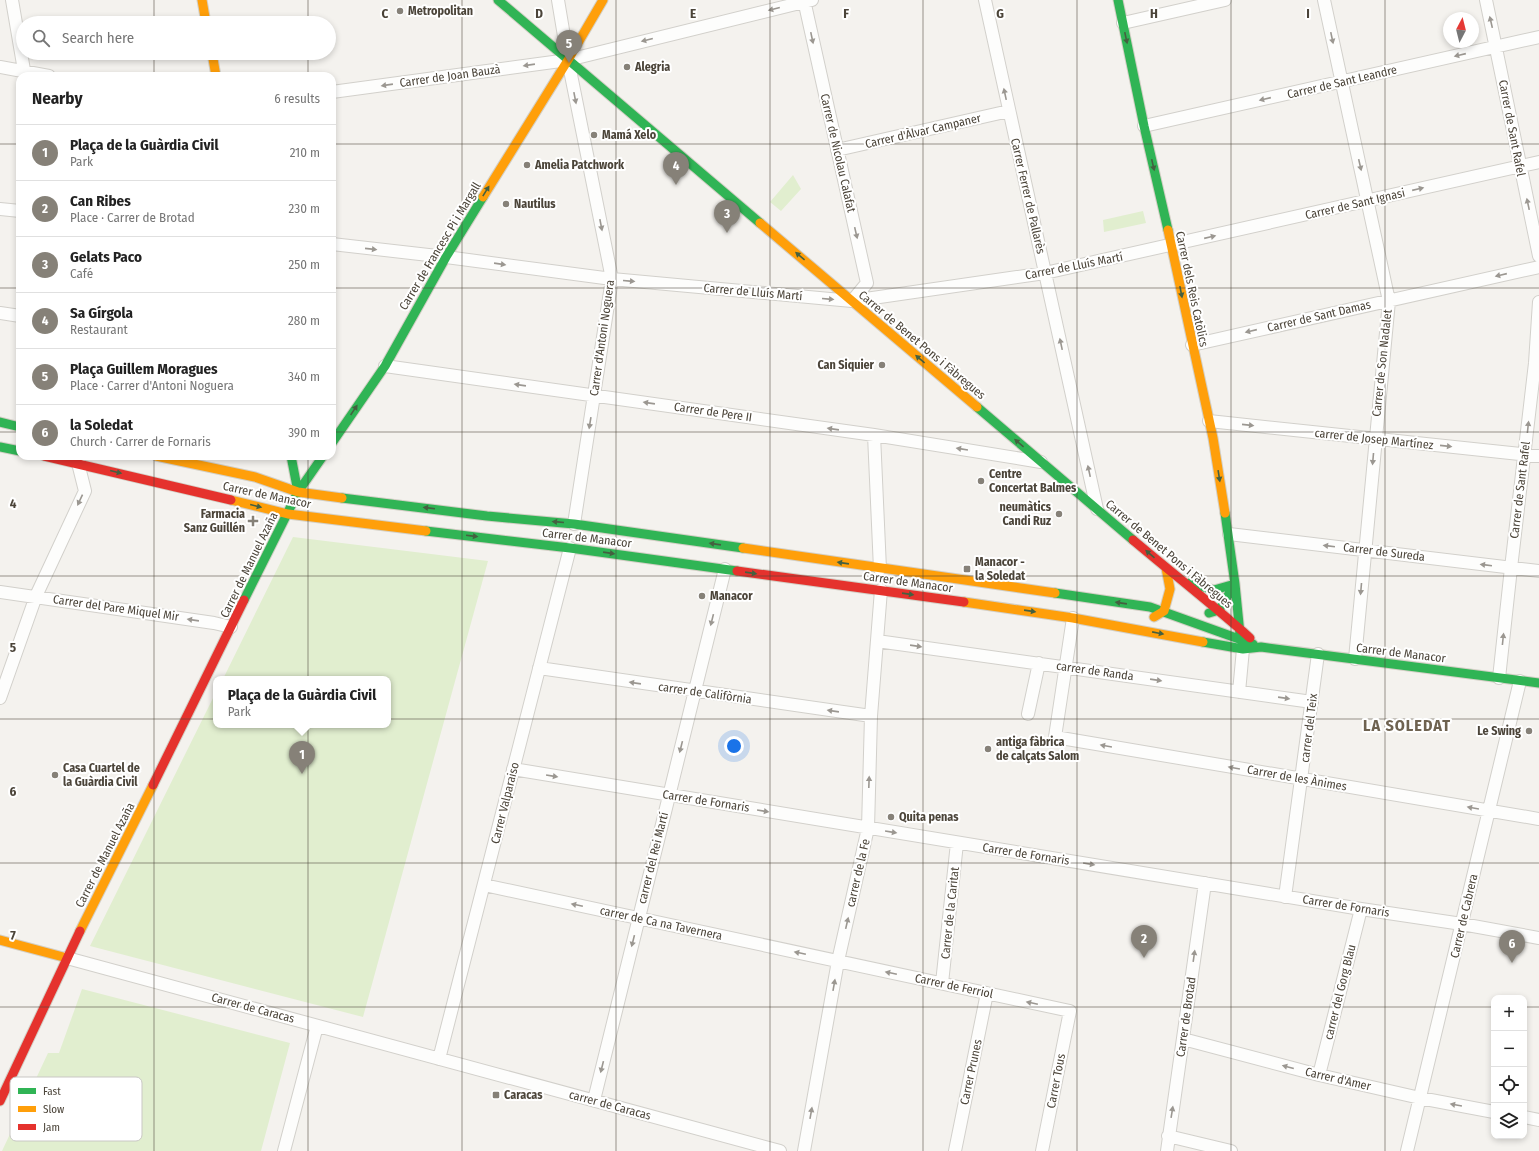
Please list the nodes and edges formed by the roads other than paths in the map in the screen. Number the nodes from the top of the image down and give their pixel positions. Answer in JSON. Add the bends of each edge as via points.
{"nodes":[{"id":1,"x":12,"y":0,"type":"edge"},
{"id":2,"x":202,"y":0,"type":"edge"},
{"id":3,"x":498,"y":0,"type":"edge"},
{"id":4,"x":558,"y":0,"type":"edge"},
{"id":5,"x":603,"y":0,"type":"edge"},
{"id":6,"x":985,"y":0,"type":"edge"},
{"id":7,"x":1118,"y":0,"type":"edge"},
{"id":8,"x":1225,"y":0,"type":"edge"},
{"id":9,"x":1324,"y":0,"type":"edge"},
{"id":10,"x":1486,"y":0,"type":"edge"},
{"id":11,"x":807,"y":1,"type":"edge"},
{"id":12,"x":205,"y":16,"type":"edge"},
{"id":13,"x":16,"y":23,"type":"edge"},
{"id":14,"x":1123,"y":23,"type":"junction"},
{"id":15,"x":1539,"y":37,"type":"edge"},
{"id":16,"x":1497,"y":47,"type":"junction"},
{"id":17,"x":23,"y":60,"type":"edge"},
{"id":18,"x":213,"y":60,"type":"edge"},
{"id":19,"x":568,"y":60,"type":"junction"},
{"id":20,"x":0,"y":67,"type":"edge"},
{"id":21,"x":18,"y":72,"type":"edge"},
{"id":22,"x":25,"y":72,"type":"edge"},
{"id":23,"x":215,"y":72,"type":"edge"},
{"id":24,"x":1341,"y":82,"type":"junction"},
{"id":25,"x":336,"y":91,"type":"edge"},
{"id":26,"x":1009,"y":111,"type":"junction"},
{"id":27,"x":1144,"y":126,"type":"junction"},
{"id":28,"x":837,"y":150,"type":"junction"},
{"id":29,"x":1539,"y":162,"type":"edge"},
{"id":30,"x":1520,"y":167,"type":"junction"},
{"id":31,"x":1368,"y":201,"type":"junction"},
{"id":32,"x":0,"y":209,"type":"edge"},
{"id":33,"x":16,"y":211,"type":"edge"},
{"id":34,"x":336,"y":244,"type":"edge"},
{"id":35,"x":1172,"y":245,"type":"junction"},
{"id":36,"x":1539,"y":256,"type":"edge"},
{"id":37,"x":446,"y":257,"type":"junction"},
{"id":38,"x":1539,"y":267,"type":"edge"},
{"id":39,"x":1045,"y":273,"type":"junction"},
{"id":40,"x":612,"y":279,"type":"junction"},
{"id":41,"x":852,"y":301,"type":"junction"},
{"id":42,"x":1389,"y":301,"type":"junction"},
{"id":43,"x":1539,"y":302,"type":"edge"},
{"id":44,"x":0,"y":313,"type":"edge"},
{"id":45,"x":16,"y":315,"type":"edge"},
{"id":46,"x":1192,"y":345,"type":"junction"},
{"id":47,"x":1537,"y":364,"type":"edge"},
{"id":48,"x":385,"y":366,"type":"junction"},
{"id":49,"x":594,"y":396,"type":"junction"},
{"id":50,"x":1209,"y":421,"type":"junction"},
{"id":51,"x":0,"y":422,"type":"edge"},
{"id":52,"x":16,"y":426,"type":"edge"},
{"id":53,"x":874,"y":435,"type":"junction"},
{"id":54,"x":336,"y":437,"type":"edge"},
{"id":55,"x":1375,"y":439,"type":"junction"},
{"id":56,"x":0,"y":447,"type":"edge"},
{"id":57,"x":16,"y":450,"type":"edge"},
{"id":58,"x":1525,"y":455,"type":"junction"},
{"id":59,"x":1539,"y":456,"type":"edge"},
{"id":60,"x":79,"y":460,"type":"edge"},
{"id":61,"x":83,"y":460,"type":"edge"},
{"id":62,"x":175,"y":460,"type":"edge"},
{"id":63,"x":292,"y":460,"type":"edge"},
{"id":64,"x":320,"y":460,"type":"edge"},
{"id":65,"x":1042,"y":462,"type":"junction"},
{"id":66,"x":298,"y":492,"type":"junction"},
{"id":67,"x":1097,"y":509,"type":"junction"},
{"id":68,"x":288,"y":514,"type":"junction"},
{"id":69,"x":574,"y":524,"type":"junction"},
{"id":70,"x":1229,"y":534,"type":"junction"},
{"id":71,"x":664,"y":537,"type":"junction"},
{"id":72,"x":600,"y":542,"type":"dead end"},
{"id":73,"x":642,"y":545,"type":"dead end"},
{"id":74,"x":570,"y":548,"type":"junction"},
{"id":75,"x":1364,"y":550,"type":"junction"},
{"id":76,"x":1166,"y":568,"type":"junction"},
{"id":77,"x":1511,"y":568,"type":"junction"},
{"id":78,"x":725,"y":569,"type":"junction"},
{"id":79,"x":880,"y":569,"type":"junction"},
{"id":80,"x":1539,"y":571,"type":"edge"},
{"id":81,"x":1180,"y":580,"type":"junction"},
{"id":82,"x":1235,"y":584,"type":"junction"},
{"id":83,"x":881,"y":590,"type":"junction"},
{"id":84,"x":0,"y":592,"type":"edge"},
{"id":85,"x":36,"y":596,"type":"junction"},
{"id":86,"x":1150,"y":607,"type":"junction"},
{"id":87,"x":1219,"y":610,"type":"junction"},
{"id":88,"x":1164,"y":611,"type":"junction"},
{"id":89,"x":1073,"y":618,"type":"junction"},
{"id":90,"x":1186,"y":620,"type":"junction"},
{"id":91,"x":1146,"y":621,"type":"junction"},
{"id":92,"x":232,"y":627,"type":"junction"},
{"id":93,"x":1130,"y":628,"type":"junction"},
{"id":94,"x":1241,"y":639,"type":"junction"},
{"id":95,"x":877,"y":641,"type":"junction"},
{"id":96,"x":1318,"y":654,"type":"junction"},
{"id":97,"x":1355,"y":659,"type":"junction"},
{"id":98,"x":1039,"y":663,"type":"junction"},
{"id":99,"x":1065,"y":667,"type":"junction"},
{"id":100,"x":539,"y":668,"type":"junction"},
{"id":101,"x":1499,"y":678,"type":"junction"},
{"id":102,"x":1520,"y":681,"type":"junction"},
{"id":103,"x":1539,"y":683,"type":"edge"},
{"id":104,"x":694,"y":692,"type":"junction"},
{"id":105,"x":1239,"y":692,"type":"junction"},
{"id":106,"x":0,"y":698,"type":"edge"},
{"id":107,"x":1312,"y":702,"type":"junction"},
{"id":108,"x":1028,"y":714,"type":"dead end"},
{"id":109,"x":871,"y":716,"type":"junction"},
{"id":110,"x":513,"y":769,"type":"junction"},
{"id":111,"x":1302,"y":779,"type":"junction"},
{"id":112,"x":669,"y":795,"type":"junction"},
{"id":113,"x":1489,"y":811,"type":"junction"},
{"id":114,"x":1539,"y":819,"type":"edge"},
{"id":115,"x":868,"y":828,"type":"junction"},
{"id":116,"x":957,"y":842,"type":"junction"},
{"id":117,"x":1205,"y":884,"type":"junction"},
{"id":118,"x":484,"y":885,"type":"junction"},
{"id":119,"x":1285,"y":896,"type":"junction"},
{"id":120,"x":1361,"y":909,"type":"junction"},
{"id":121,"x":639,"y":919,"type":"junction"},
{"id":122,"x":1462,"y":924,"type":"junction"},
{"id":123,"x":1539,"y":938,"type":"edge"},
{"id":124,"x":0,"y":940,"type":"edge"},
{"id":125,"x":67,"y":958,"type":"junction"},
{"id":126,"x":838,"y":962,"type":"junction"},
{"id":127,"x":942,"y":983,"type":"junction"},
{"id":128,"x":987,"y":994,"type":"junction"},
{"id":129,"x":1070,"y":1011,"type":"joint"},
{"id":130,"x":317,"y":1026,"type":"junction"},
{"id":131,"x":1183,"y":1039,"type":"junction"},
{"id":132,"x":439,"y":1059,"type":"junction"},
{"id":133,"x":1319,"y":1076,"type":"junction"},
{"id":134,"x":11,"y":1077,"type":"edge"},
{"id":135,"x":10,"y":1080,"type":"edge"},
{"id":136,"x":1420,"y":1098,"type":"junction"},
{"id":137,"x":594,"y":1100,"type":"junction"},
{"id":138,"x":0,"y":1101,"type":"edge"},
{"id":139,"x":1491,"y":1111,"type":"edge"},
{"id":140,"x":1527,"y":1118,"type":"edge"},
{"id":141,"x":1539,"y":1120,"type":"edge"},
{"id":142,"x":1168,"y":1136,"type":"junction"},
{"id":143,"x":284,"y":1151,"type":"edge"},
{"id":144,"x":780,"y":1151,"type":"edge"},
{"id":145,"x":804,"y":1151,"type":"edge"},
{"id":146,"x":955,"y":1151,"type":"edge"},
{"id":147,"x":1042,"y":1151,"type":"edge"},
{"id":148,"x":1167,"y":1151,"type":"edge"},
{"id":149,"x":1231,"y":1151,"type":"edge"},
{"id":150,"x":1408,"y":1151,"type":"edge"}],
"edges":[{"from":1,"to":13,"type":"street"},
{"from":2,"to":12,"type":"street"},
{"from":3,"to":19,"type":"street","name":"Carrer de Benet Pons i Fàbregues"},
{"from":4,"to":19,"type":"street","name":"Carrer d'Antoni Noguera"},
{"from":5,"to":19,"type":"street","name":"Carrer de Francesc Pi i Margall"},
{"from":26,"to":6,"type":"street","name":"Carrer Ferrer de Pallarès","one_way":true},
{"from":7,"to":14,"type":"street","name":"Carrer dels Reis Catòlics"},
{"from":8,"to":14,"type":"street"},
{"from":9,"to":24,"type":"street","name":"Carrer de Son Nadalet","one_way":true},
{"from":16,"to":10,"type":"street","name":"Carrer de Sant Rafel","one_way":true},
{"from":11,"to":19,"type":"street","name":"Carrer de Joan Bauzà","one_way":true},
{"from":11,"to":28,"type":"street","name":"Carrer de Nicolau Calafat","one_way":true},
{"from":14,"to":27,"type":"street","name":"Carrer dels Reis Catòlics","one_way":true},
{"from":15,"to":16,"type":"street","name":"Carrer de Sant Leandre"},
{"from":16,"to":24,"type":"street","name":"Carrer de Sant Leandre","one_way":true},
{"from":16,"to":30,"type":"street","name":"Carrer de Sant Rafel"},
{"from":17,"to":22,"type":"street"},
{"from":18,"to":23,"type":"street"},
{"from":19,"to":25,"type":"street","name":"Carrer de Joan Bauzà","one_way":true},
{"from":37,"to":19,"type":"street","name":"Carrer de Francesc Pi i Margall","one_way":true},
{"from":19,"to":40,"type":"street","name":"Carrer d'Antoni Noguera","one_way":true},
{"from":41,"to":19,"type":"street","name":"Carrer de Benet Pons i Fàbregues","one_way":true},
{"from":20,"to":21,"type":"street"},
{"from":24,"to":27,"type":"street","name":"Carrer de Sant Leandre","one_way":true},
{"from":24,"to":31,"type":"street","name":"Carrer de Son Nadalet","one_way":true},
{"from":26,"to":28,"type":"street","name":"Carrer d'Àlvar Campaner"},
{"from":26,"to":39,"type":"street","name":"Carrer Ferrer de Pallarès"},
{"from":27,"to":35,"type":"street","name":"Carrer dels Reis Catòlics","one_way":true},
{"from":28,"to":41,"type":"street","name":"Carrer de Nicolau Calafat","one_way":true,"via":[[867,283]]},
{"from":29,"to":30,"type":"street","name":"Carrer de Sant Ignasi"},
{"from":31,"to":30,"type":"street","name":"Carrer de Sant Ignasi","one_way":true},
{"from":36,"to":30,"type":"street","name":"Carrer de Sant Rafel","one_way":true},
{"from":35,"to":31,"type":"street","name":"Carrer de Sant Ignasi","one_way":true},
{"from":31,"to":42,"type":"street","name":"Carrer de Son Nadalet"},
{"from":32,"to":33,"type":"street"},
{"from":34,"to":37,"type":"street","name":"Carrer de Lluís Martí","one_way":true},
{"from":35,"to":39,"type":"street","name":"Carrer de Lluís Martí"},
{"from":35,"to":46,"type":"street","name":"Carrer dels Reis Catòlics","one_way":true},
{"from":37,"to":40,"type":"street","name":"Carrer de Lluís Martí","one_way":true},
{"from":37,"to":48,"type":"street","name":"Carrer de Francesc Pi i Margall"},
{"from":38,"to":42,"type":"street","name":"Carrer de Sant Damas","one_way":true},
{"from":39,"to":41,"type":"street","name":"Carrer de Lluís Martí"},
{"from":67,"to":39,"type":"street","name":"Carrer Ferrer de Pallarès","one_way":true},
{"from":40,"to":41,"type":"street","name":"Carrer de Lluís Martí","one_way":true},
{"from":40,"to":49,"type":"street","name":"Carrer d'Antoni Noguera"},
{"from":65,"to":41,"type":"street","name":"Carrer de Benet Pons i Fàbregues","one_way":true},
{"from":42,"to":46,"type":"street","name":"Carrer de Sant Damas","one_way":true},
{"from":42,"to":55,"type":"street","name":"Carrer de Son Nadalet"},
{"from":43,"to":47,"type":"street","name":"Carrer de Sant Rafel"},
{"from":44,"to":45,"type":"street"},
{"from":46,"to":50,"type":"street","name":"Carrer dels Reis Catòlics"},
{"from":58,"to":47,"type":"street","name":"Carrer de Sant Rafel","one_way":true},
{"from":49,"to":48,"type":"street","name":"Carrer de Pere II","one_way":true},
{"from":54,"to":48,"type":"street","name":"Carrer de Francesc Pi i Margall","one_way":true},
{"from":53,"to":49,"type":"street","name":"Carrer de Pere II","one_way":true},
{"from":49,"to":69,"type":"street","name":"Carrer d'Antoni Noguera","one_way":true},
{"from":50,"to":55,"type":"street","name":"carrer de Josep Martínez","one_way":true},
{"from":50,"to":70,"type":"street","name":"Carrer dels Reis Catòlics","one_way":true},
{"from":51,"to":52,"type":"street"},
{"from":65,"to":53,"type":"street","name":"Carrer de Pere II","one_way":true},
{"from":53,"to":79,"type":"street"},
{"from":55,"to":58,"type":"street","name":"carrer de Josep Martínez","one_way":true},
{"from":55,"to":75,"type":"street","name":"Carrer de Son Nadalet","one_way":true},
{"from":56,"to":57,"type":"street"},
{"from":58,"to":59,"type":"street","name":"carrer de Josep Martínez"},
{"from":58,"to":77,"type":"street","name":"Carrer de Sant Rafel"},
{"from":60,"to":85,"type":"street","one_way":true,"via":[[85,491]]},
{"from":61,"to":68,"type":"street","name":"Carrer de Manacor","one_way":true},
{"from":62,"to":66,"type":"street","name":"Carrer de Manacor","via":[[256,477]]},
{"from":63,"to":66,"type":"street"},
{"from":64,"to":66,"type":"street"},
{"from":65,"to":67,"type":"street","name":"Carrer de Benet Pons i Fàbregues"},
{"from":66,"to":68,"type":"street","name":"Carrer de Manuel Azaña"},
{"from":69,"to":66,"type":"street","name":"Carrer de Manacor","one_way":true,"via":[[487,516]]},
{"from":76,"to":67,"type":"street","name":"Carrer de Benet Pons i Fàbregues","one_way":true},
{"from":68,"to":74,"type":"street","name":"Carrer de Manacor","one_way":true},
{"from":68,"to":92,"type":"street","name":"Carrer de Manuel Azaña"},
{"from":69,"to":71,"type":"street","name":"Carrer de Manacor"},
{"from":75,"to":70,"type":"street","name":"Carrer de Sureda","one_way":true},
{"from":70,"to":82,"type":"street","name":"Carrer dels Reis Catòlics"},
{"from":71,"to":73,"type":"street"},
{"from":79,"to":71,"type":"street","name":"Carrer de Manacor","one_way":true},
{"from":72,"to":74,"type":"street"},
{"from":74,"to":78,"type":"street","name":"Carrer de Manacor","one_way":true},
{"from":74,"to":100,"type":"street","name":"Carrer Valparaiso"},
{"from":77,"to":75,"type":"street","name":"Carrer de Sureda","one_way":true},
{"from":75,"to":97,"type":"street","name":"Carrer de Son Nadalet","one_way":true},
{"from":76,"to":81,"type":"street","name":"Carrer de Benet Pons i Fàbregues"},
{"from":76,"to":88,"type":"street","via":[[1170,589]]},
{"from":77,"to":80,"type":"street","name":"Carrer de Sureda"},
{"from":101,"to":77,"type":"street","name":"Carrer de Sant Rafel","one_way":true},
{"from":78,"to":83,"type":"street","name":"Carrer de Manacor","one_way":true},
{"from":78,"to":104,"type":"street","name":"carrer del Rei Martí","one_way":true},
{"from":86,"to":79,"type":"street","name":"Carrer de Manacor","one_way":true},
{"from":81,"to":82,"type":"street","via":[[1214,590]]},
{"from":81,"to":87,"type":"street","name":"Carrer de Benet Pons i Fàbregues"},
{"from":82,"to":87,"type":"street"},
{"from":82,"to":94,"type":"street","name":"Carrer dels Reis Catòlics"},
{"from":83,"to":89,"type":"street","name":"Carrer de Manacor","one_way":true},
{"from":83,"to":95,"type":"street","name":"carrer de la Fe"},
{"from":84,"to":85,"type":"street","name":"Carrer del Pare Miquel Mir"},
{"from":92,"to":85,"type":"street","name":"Carrer del Pare Miquel Mir","one_way":true},
{"from":85,"to":106,"type":"street"},
{"from":86,"to":88,"type":"street","name":"Carrer de Manacor"},
{"from":86,"to":91,"type":"street"},
{"from":87,"to":90,"type":"street"},
{"from":87,"to":94,"type":"street","name":"Carrer de Benet Pons i Fàbregues"},
{"from":88,"to":90,"type":"street","name":"Carrer de Manacor"},
{"from":88,"to":91,"type":"street"},
{"from":89,"to":93,"type":"street","name":"Carrer de Manacor"},
{"from":89,"to":99,"type":"street"},
{"from":90,"to":94,"type":"street","name":"Carrer de Manacor"},
{"from":91,"to":93,"type":"street"},
{"from":92,"to":125,"type":"street","name":"Carrer de Manuel Azaña"},
{"from":93,"to":94,"type":"street","name":"Carrer de Manacor","one_way":true},
{"from":94,"to":96,"type":"street","name":"Carrer de Manacor","via":[[1261,647]]},
{"from":94,"to":105,"type":"street"},
{"from":95,"to":98,"type":"street","name":"carrer de Randa","one_way":true},
{"from":95,"to":109,"type":"street","name":"carrer de la Fe"},
{"from":96,"to":97,"type":"street","name":"Carrer de Manacor"},
{"from":96,"to":107,"type":"street","name":"carrer del Teix"},
{"from":97,"to":101,"type":"street","name":"Carrer de Manacor"},
{"from":98,"to":99,"type":"street","name":"carrer de Randa"},
{"from":98,"to":108,"type":"street"},
{"from":99,"to":105,"type":"street","name":"carrer de Randa","one_way":true},
{"from":111,"to":99,"type":"street","name":"Carrer de les Ànimes","one_way":true,"via":[[1055,737]]},
{"from":104,"to":100,"type":"street","name":"carrer de Califòrnia","one_way":true},
{"from":100,"to":110,"type":"street","name":"Carrer Valparaiso"},
{"from":101,"to":102,"type":"street","name":"Carrer de Manacor"},
{"from":102,"to":103,"type":"street","name":"Carrer de Manacor"},
{"from":102,"to":113,"type":"street","name":"Carrer de Cabrera"},
{"from":109,"to":104,"type":"street","name":"carrer de Califòrnia","one_way":true},
{"from":104,"to":112,"type":"street","name":"carrer del Rei Martí","one_way":true},
{"from":105,"to":107,"type":"street","name":"carrer de Randa","one_way":true},
{"from":107,"to":111,"type":"street","name":"carrer del Teix"},
{"from":115,"to":109,"type":"street","name":"carrer de la Fe","one_way":true},
{"from":110,"to":112,"type":"street","name":"Carrer de Fornaris","one_way":true},
{"from":110,"to":118,"type":"street","name":"Carrer Valparaiso"},
{"from":113,"to":111,"type":"street","name":"Carrer de les Ànimes","one_way":true},
{"from":111,"to":119,"type":"street","name":"carrer del Teix"},
{"from":112,"to":115,"type":"street","name":"Carrer de Fornaris","one_way":true},
{"from":112,"to":121,"type":"street","name":"carrer del Rei Martí"},
{"from":113,"to":114,"type":"street","name":"Carrer de les Ànimes"},
{"from":113,"to":122,"type":"street","name":"Carrer de Cabrera"},
{"from":115,"to":116,"type":"street","name":"Carrer de Fornaris","one_way":true},
{"from":126,"to":115,"type":"street","name":"carrer de la Fe","one_way":true},
{"from":116,"to":117,"type":"street","name":"Carrer de Fornaris","one_way":true},
{"from":116,"to":127,"type":"street","name":"Carrer de la Caritat"},
{"from":117,"to":119,"type":"street","name":"Carrer de Fornaris"},
{"from":131,"to":117,"type":"street","name":"Carrer de Brotad","one_way":true},
{"from":121,"to":118,"type":"street","name":"carrer de Ca na Tavernera","one_way":true},
{"from":118,"to":132,"type":"street","name":"Carrer Valparaiso"},
{"from":119,"to":120,"type":"street","name":"Carrer de Fornaris"},
{"from":120,"to":122,"type":"street","name":"Carrer de Fornaris"},
{"from":120,"to":133,"type":"street","name":"carrer del Gorg Blau"},
{"from":126,"to":121,"type":"street","name":"carrer de Ca na Tavernera","one_way":true},
{"from":121,"to":137,"type":"street","name":"carrer del Rei Martí","one_way":true},
{"from":122,"to":123,"type":"street","name":"Carrer de Fornaris"},
{"from":122,"to":136,"type":"street","name":"Carrer de Cabrera"},
{"from":124,"to":125,"type":"street"},
{"from":125,"to":130,"type":"street","name":"Carrer de Caracas"},
{"from":125,"to":134,"type":"street","name":"Carrer de Manuel Azaña"},
{"from":127,"to":126,"type":"street","name":"Carrer de Ferriol","one_way":true},
{"from":145,"to":126,"type":"street","name":"carrer de la Fe","one_way":true},
{"from":127,"to":128,"type":"street","name":"Carrer de Ferriol"},
{"from":129,"to":128,"type":"street","name":"Carrer de Ferriol","one_way":true},
{"from":128,"to":146,"type":"street","name":"Carrer Prunes"},
{"from":129,"to":147,"type":"street","name":"Carrer Tous"},
{"from":130,"to":132,"type":"street","name":"Carrer de Caracas"},
{"from":130,"to":143,"type":"street"},
{"from":133,"to":131,"type":"street","name":"Carrer d'Amer","one_way":true},
{"from":142,"to":131,"type":"street","name":"Carrer de Brotad","one_way":true},
{"from":132,"to":137,"type":"street","name":"carrer de Caracas"},
{"from":133,"to":136,"type":"street","name":"Carrer d'Amer"},
{"from":135,"to":138,"type":"street","name":"Carrer de Manuel Azaña"},
{"from":139,"to":136,"type":"street","name":"Carrer d'Amer","one_way":true},
{"from":136,"to":150,"type":"street","name":"Carrer de Cabrera"},
{"from":137,"to":144,"type":"street","name":"carrer de Caracas"},
{"from":140,"to":141,"type":"street"},
{"from":142,"to":148,"type":"street","name":"Carrer de Brotad"},
{"from":142,"to":149,"type":"street"}]}
